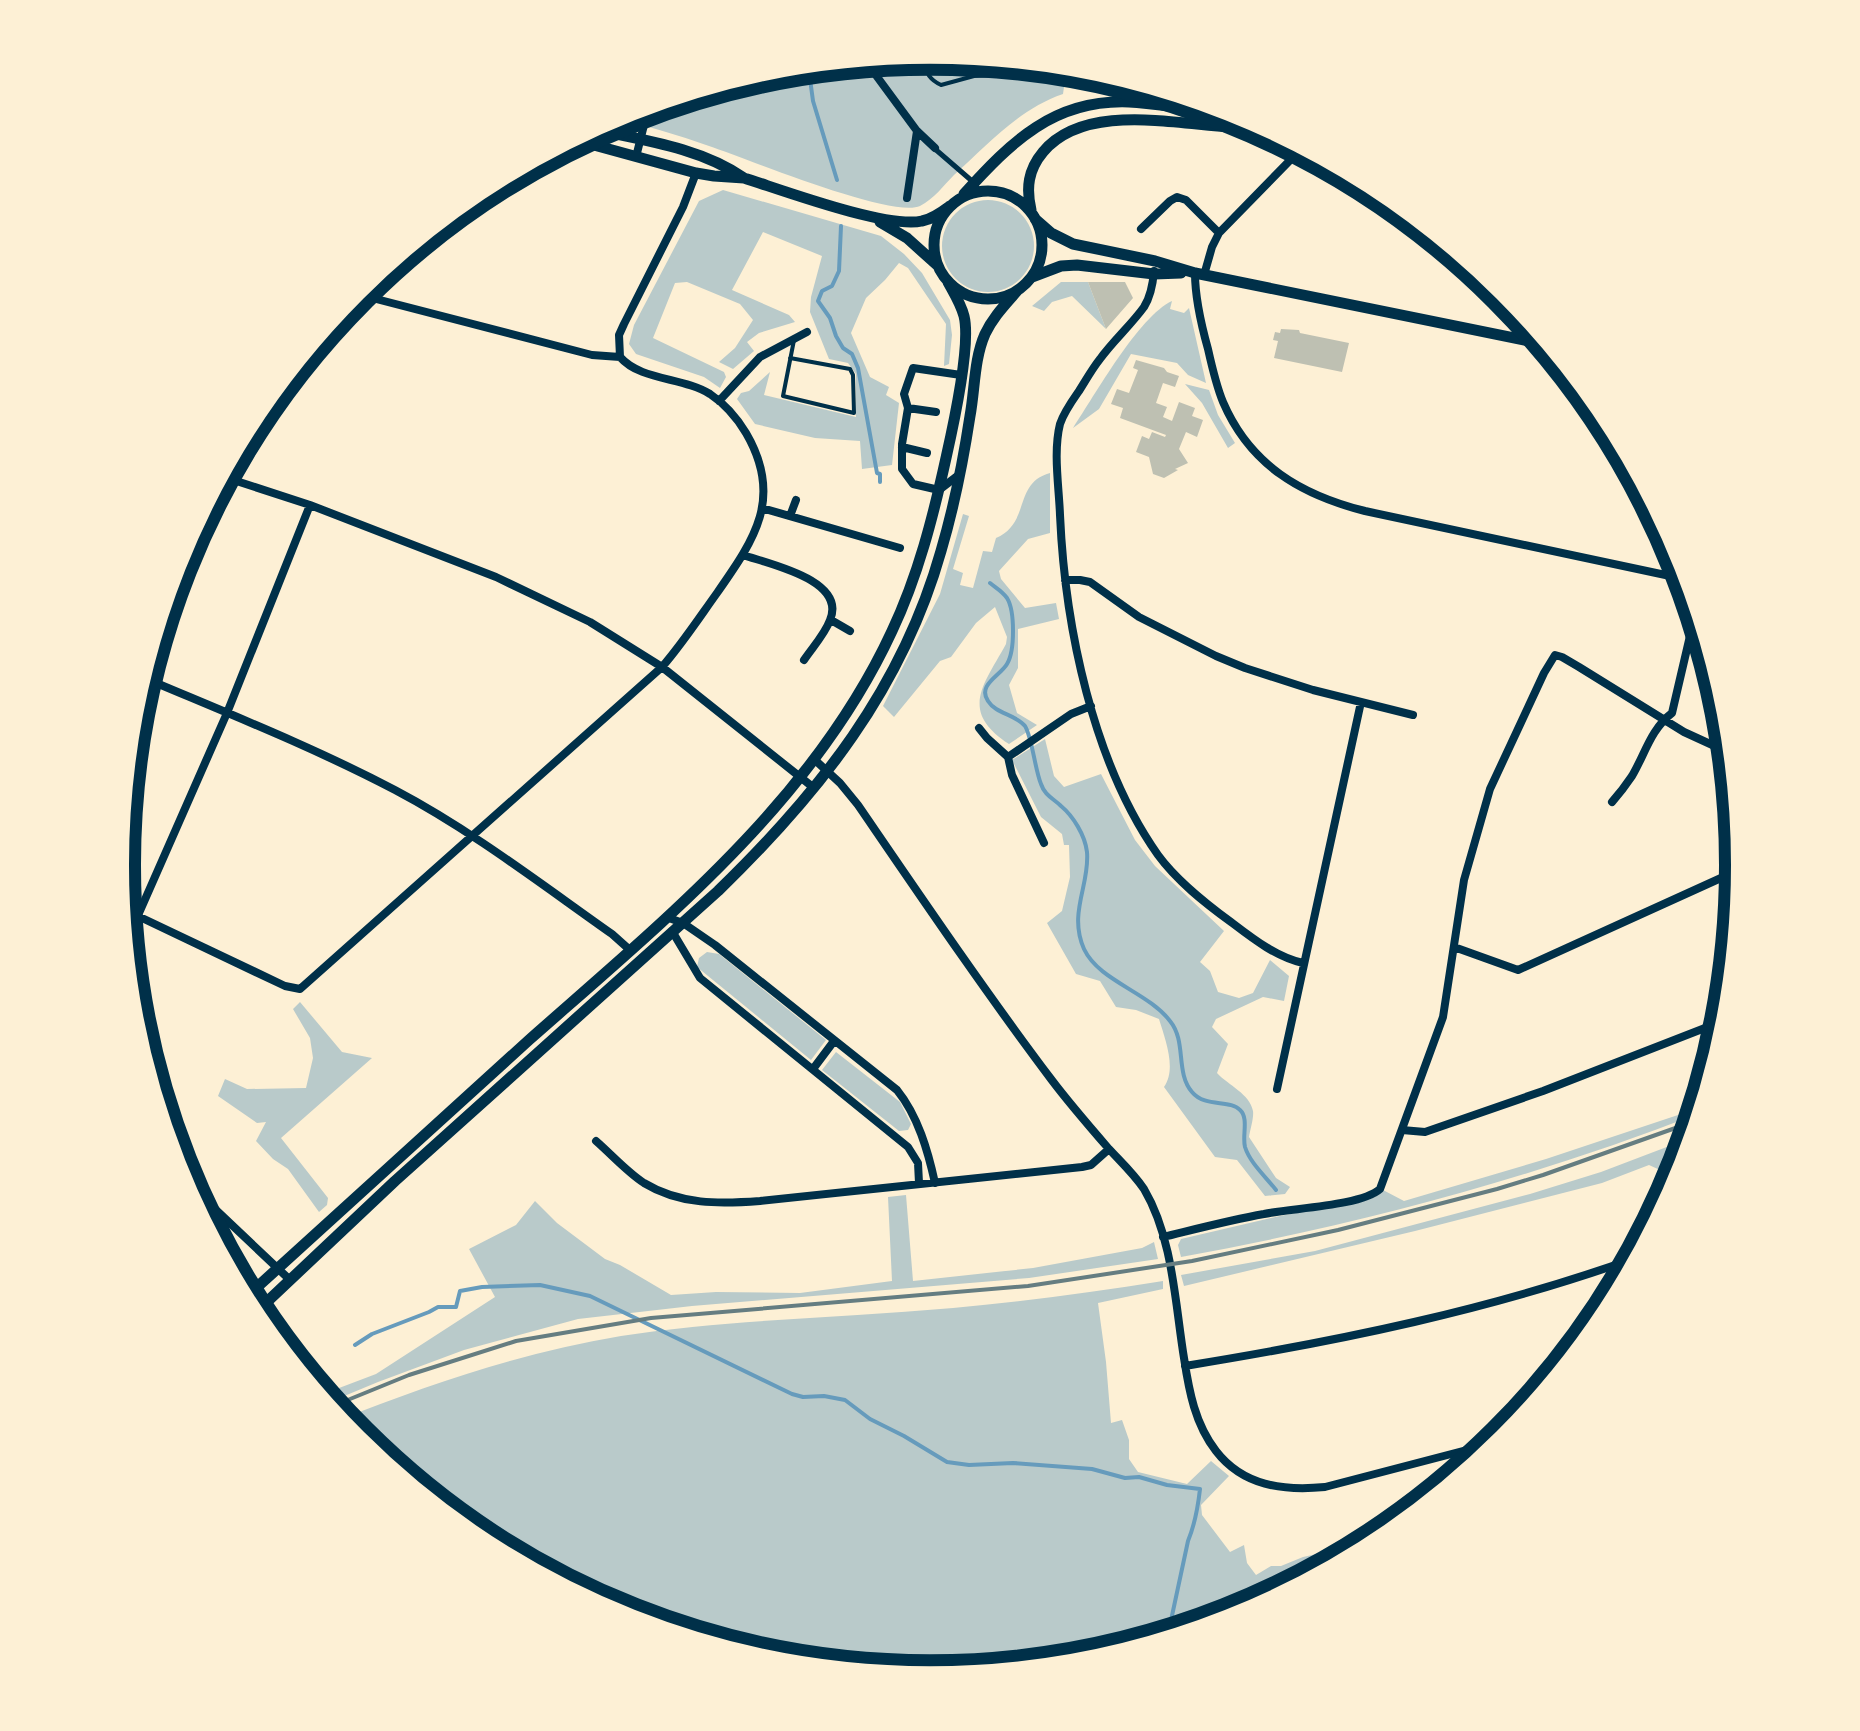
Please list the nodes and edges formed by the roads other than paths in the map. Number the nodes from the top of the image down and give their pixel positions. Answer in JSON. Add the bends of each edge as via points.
{"nodes":[{"id":1,"x":928,"y":70,"type":"edge"},
{"id":2,"x":874,"y":72,"type":"edge"},
{"id":3,"x":974,"y":72,"type":"edge"},
{"id":4,"x":1007,"y":74,"type":"edge"},
{"id":5,"x":974,"y":76,"type":"junction"},
{"id":6,"x":1168,"y":106,"type":"edge"},
{"id":7,"x":644,"y":124,"type":"edge"},
{"id":8,"x":1226,"y":128,"type":"edge"},
{"id":9,"x":917,"y":131,"type":"junction"},
{"id":10,"x":618,"y":134,"type":"edge"},
{"id":11,"x":640,"y":140,"type":"junction"},
{"id":12,"x":594,"y":145,"type":"edge"},
{"id":13,"x":935,"y":148,"type":"joint"},
{"id":14,"x":636,"y":157,"type":"junction"},
{"id":15,"x":1293,"y":158,"type":"edge"},
{"id":16,"x":696,"y":173,"type":"junction"},
{"id":17,"x":744,"y":178,"type":"junction"},
{"id":18,"x":975,"y":183,"type":"junction"},
{"id":19,"x":907,"y":198,"type":"dead end"},
{"id":20,"x":962,"y":198,"type":"junction"},
{"id":21,"x":950,"y":206,"type":"junction"},
{"id":22,"x":1034,"y":216,"type":"junction"},
{"id":23,"x":872,"y":217,"type":"junction"},
{"id":24,"x":1141,"y":229,"type":"dead end"},
{"id":25,"x":1219,"y":233,"type":"junction"},
{"id":26,"x":937,"y":266,"type":"junction"},
{"id":27,"x":1154,"y":268,"type":"junction"},
{"id":28,"x":1200,"y":274,"type":"junction"},
{"id":29,"x":1032,"y":277,"type":"junction"},
{"id":30,"x":948,"y":282,"type":"junction"},
{"id":31,"x":1017,"y":291,"type":"junction"},
{"id":32,"x":372,"y":298,"type":"edge"},
{"id":33,"x":808,"y":332,"type":"dead end"},
{"id":34,"x":794,"y":339,"type":"junction"},
{"id":35,"x":1528,"y":341,"type":"edge"},
{"id":36,"x":620,"y":356,"type":"junction"},
{"id":37,"x":790,"y":358,"type":"junction"},
{"id":38,"x":960,"y":375,"type":"junction"},
{"id":39,"x":719,"y":401,"type":"junction"},
{"id":40,"x":908,"y":408,"type":"junction"},
{"id":41,"x":936,"y":412,"type":"dead end"},
{"id":42,"x":902,"y":447,"type":"junction"},
{"id":43,"x":928,"y":454,"type":"dead end"},
{"id":44,"x":960,"y":474,"type":"junction"},
{"id":45,"x":234,"y":481,"type":"edge"},
{"id":46,"x":938,"y":490,"type":"junction"},
{"id":47,"x":796,"y":500,"type":"dead end"},
{"id":48,"x":310,"y":505,"type":"junction"},
{"id":49,"x":762,"y":508,"type":"junction"},
{"id":50,"x":790,"y":516,"type":"junction"},
{"id":51,"x":900,"y":548,"type":"dead end"},
{"id":52,"x":744,"y":556,"type":"junction"},
{"id":53,"x":1671,"y":576,"type":"edge"},
{"id":54,"x":1066,"y":580,"type":"junction"},
{"id":55,"x":830,"y":620,"type":"junction"},
{"id":56,"x":850,"y":631,"type":"dead end"},
{"id":57,"x":1690,"y":635,"type":"edge"},
{"id":58,"x":804,"y":660,"type":"dead end"},
{"id":59,"x":662,"y":667,"type":"junction"},
{"id":60,"x":156,"y":683,"type":"edge"},
{"id":61,"x":1361,"y":702,"type":"junction"},
{"id":62,"x":1091,"y":706,"type":"junction"},
{"id":63,"x":227,"y":713,"type":"junction"},
{"id":64,"x":1413,"y":715,"type":"dead end"},
{"id":65,"x":1664,"y":720,"type":"junction"},
{"id":66,"x":979,"y":728,"type":"dead end"},
{"id":67,"x":1716,"y":748,"type":"edge"},
{"id":68,"x":1008,"y":757,"type":"junction"},
{"id":69,"x":814,"y":760,"type":"junction"},
{"id":70,"x":828,"y":771,"type":"junction"},
{"id":71,"x":800,"y":777,"type":"junction"},
{"id":72,"x":814,"y":788,"type":"junction"},
{"id":73,"x":1612,"y":802,"type":"dead end"},
{"id":74,"x":472,"y":836,"type":"junction"},
{"id":75,"x":1044,"y":843,"type":"dead end"},
{"id":76,"x":1726,"y":876,"type":"edge"},
{"id":77,"x":138,"y":916,"type":"junction"},
{"id":78,"x":666,"y":917,"type":"junction"},
{"id":79,"x":136,"y":920,"type":"edge"},
{"id":80,"x":678,"y":928,"type":"junction"},
{"id":81,"x":1454,"y":947,"type":"junction"},
{"id":82,"x":630,"y":950,"type":"junction"},
{"id":83,"x":640,"y":963,"type":"junction"},
{"id":84,"x":1303,"y":964,"type":"junction"},
{"id":85,"x":1708,"y":1028,"type":"edge"},
{"id":86,"x":540,"y":1030,"type":"junction"},
{"id":87,"x":834,"y":1041,"type":"junction"},
{"id":88,"x":551,"y":1042,"type":"junction"},
{"id":89,"x":813,"y":1068,"type":"junction"},
{"id":90,"x":1277,"y":1089,"type":"dead end"},
{"id":91,"x":1402,"y":1130,"type":"junction"},
{"id":92,"x":596,"y":1141,"type":"dead end"},
{"id":93,"x":1109,"y":1149,"type":"junction"},
{"id":94,"x":919,"y":1183,"type":"junction"},
{"id":95,"x":935,"y":1184,"type":"junction"},
{"id":96,"x":212,"y":1207,"type":"edge"},
{"id":97,"x":1162,"y":1238,"type":"junction"},
{"id":98,"x":1619,"y":1263,"type":"edge"},
{"id":99,"x":277,"y":1269,"type":"junction"},
{"id":100,"x":289,"y":1279,"type":"junction"},
{"id":101,"x":257,"y":1288,"type":"edge"},
{"id":102,"x":266,"y":1302,"type":"edge"},
{"id":103,"x":1185,"y":1366,"type":"junction"},
{"id":104,"x":1471,"y":1449,"type":"edge"}],
"edges":[{"from":1,"to":5,"type":"lane","via":[[941,85]]},
{"from":2,"to":9,"type":"street"},
{"from":3,"to":5,"type":"lane"},
{"from":4,"to":5,"type":"lane"},
{"from":6,"to":18,"type":"main road","via":[[1116,102],[1052,116]]},
{"from":7,"to":11,"type":"street"},
{"from":8,"to":22,"type":"main road","via":[[1122,119],[1080,127],[1046,148],[1033,167],[1028,185]]},
{"from":9,"to":13,"type":"street"},
{"from":9,"to":19,"type":"street"},
{"from":10,"to":11,"type":"main road"},
{"from":11,"to":14,"type":"street"},
{"from":11,"to":17,"type":"main road","via":[[711,160]]},
{"from":12,"to":14,"type":"main road"},
{"from":13,"to":18,"type":"street"},
{"from":14,"to":16,"type":"main road"},
{"from":15,"to":25,"type":"street"},
{"from":16,"to":17,"type":"main road"},
{"from":16,"to":36,"type":"street","via":[[619,336]]},
{"from":17,"to":23,"type":"main road"},
{"from":18,"to":20,"type":"main road"},
{"from":20,"to":21,"type":"main road"},
{"from":20,"to":22,"type":"main road","via":[[998,192]]},
{"from":21,"to":23,"type":"main road","via":[[922,222]]},
{"from":21,"to":26,"type":"main road","via":[[934,234]]},
{"from":22,"to":27,"type":"main road","via":[[1073,244]]},
{"from":22,"to":29,"type":"main road","via":[[1042,249]]},
{"from":23,"to":26,"type":"main road"},
{"from":24,"to":25,"type":"street","via":[[1177,197]]},
{"from":25,"to":28,"type":"street"},
{"from":26,"to":30,"type":"main road"},
{"from":27,"to":28,"type":"main road"},
{"from":27,"to":29,"type":"main road","via":[[1077,264]]},
{"from":27,"to":54,"type":"street","via":[[1145,305],[1061,421]]},
{"from":28,"to":35,"type":"main road"},
{"from":28,"to":53,"type":"street","via":[[1195,288],[1202,329],[1222,400],[1251,447],[1292,483],[1365,510]]},
{"from":29,"to":31,"type":"main road"},
{"from":30,"to":31,"type":"main road","via":[[985,300]]},
{"from":30,"to":38,"type":"main road","via":[[965,320]]},
{"from":31,"to":44,"type":"main road","via":[[983,338]]},
{"from":32,"to":36,"type":"street"},
{"from":33,"to":34,"type":"street"},
{"from":34,"to":37,"type":"lane"},
{"from":34,"to":39,"type":"street","via":[[760,357]]},
{"from":36,"to":39,"type":"street"},
{"from":37,"to":37,"type":"lane","via":[[850,369],[854,414],[783,396]]},
{"from":38,"to":40,"type":"street","via":[[912,368],[904,394]]},
{"from":38,"to":46,"type":"main road"},
{"from":39,"to":49,"type":"street","via":[[756,450]]},
{"from":40,"to":41,"type":"street"},
{"from":40,"to":42,"type":"street"},
{"from":42,"to":43,"type":"street"},
{"from":42,"to":46,"type":"street","via":[[906,478]]},
{"from":44,"to":46,"type":"street"},
{"from":44,"to":70,"type":"main road","via":[[933,578],[908,640],[875,706]]},
{"from":45,"to":48,"type":"street"},
{"from":46,"to":69,"type":"main road","via":[[893,630]]},
{"from":47,"to":50,"type":"street"},
{"from":48,"to":59,"type":"street","via":[[496,577],[611,633]]},
{"from":48,"to":63,"type":"street"},
{"from":49,"to":50,"type":"street"},
{"from":49,"to":52,"type":"street"},
{"from":50,"to":51,"type":"street"},
{"from":52,"to":55,"type":"street","via":[[823,588],[833,609]]},
{"from":52,"to":59,"type":"street"},
{"from":54,"to":61,"type":"street","via":[[1090,582],[1138,617],[1216,656]]},
{"from":54,"to":62,"type":"street"},
{"from":55,"to":56,"type":"street"},
{"from":55,"to":58,"type":"street"},
{"from":57,"to":65,"type":"street","via":[[1672,713]]},
{"from":59,"to":71,"type":"street"},
{"from":59,"to":74,"type":"street"},
{"from":60,"to":63,"type":"street"},
{"from":61,"to":64,"type":"street"},
{"from":61,"to":84,"type":"street"},
{"from":62,"to":68,"type":"street"},
{"from":62,"to":84,"type":"street","via":[[1117,783],[1165,864],[1244,932]]},
{"from":63,"to":74,"type":"street","via":[[364,774]]},
{"from":63,"to":77,"type":"street"},
{"from":65,"to":67,"type":"street"},
{"from":65,"to":73,"type":"street"},
{"from":65,"to":81,"type":"street","via":[[1562,656],[1552,658],[1490,789],[1464,880]]},
{"from":66,"to":68,"type":"street"},
{"from":68,"to":75,"type":"street"},
{"from":69,"to":70,"type":"street"},
{"from":69,"to":71,"type":"main road"},
{"from":70,"to":72,"type":"main road"},
{"from":70,"to":93,"type":"street"},
{"from":71,"to":72,"type":"street"},
{"from":71,"to":78,"type":"main road"},
{"from":72,"to":80,"type":"main road"},
{"from":74,"to":77,"type":"street","via":[[300,989]]},
{"from":74,"to":82,"type":"street"},
{"from":76,"to":81,"type":"street","via":[[1518,970]]},
{"from":77,"to":79,"type":"street"},
{"from":78,"to":80,"type":"street"},
{"from":78,"to":82,"type":"main road"},
{"from":80,"to":83,"type":"main road"},
{"from":80,"to":87,"type":"street","via":[[748,970]]},
{"from":80,"to":89,"type":"street","via":[[700,978]]},
{"from":81,"to":91,"type":"street","via":[[1443,1016]]},
{"from":82,"to":83,"type":"street"},
{"from":82,"to":86,"type":"main road"},
{"from":83,"to":88,"type":"main road"},
{"from":84,"to":90,"type":"street"},
{"from":85,"to":91,"type":"street","via":[[1442,1126]]},
{"from":86,"to":88,"type":"main road"},
{"from":86,"to":99,"type":"main road"},
{"from":87,"to":89,"type":"street"},
{"from":87,"to":95,"type":"street","via":[[910,1106]]},
{"from":88,"to":100,"type":"main road"},
{"from":89,"to":94,"type":"street","via":[[908,1147]]},
{"from":91,"to":97,"type":"street","via":[[1380,1189],[1371,1196]]},
{"from":92,"to":94,"type":"street","via":[[643,1182],[698,1202]]},
{"from":93,"to":95,"type":"street","via":[[1082,1167]]},
{"from":93,"to":97,"type":"street","via":[[1144,1190]]},
{"from":94,"to":95,"type":"street"},
{"from":96,"to":99,"type":"street"},
{"from":97,"to":103,"type":"street"},
{"from":98,"to":103,"type":"street","via":[[1400,1327]]},
{"from":99,"to":100,"type":"street"},
{"from":99,"to":101,"type":"main road"},
{"from":100,"to":102,"type":"main road"},
{"from":103,"to":104,"type":"street","via":[[1212,1446],[1236,1471],[1265,1485],[1325,1487]]}]}
